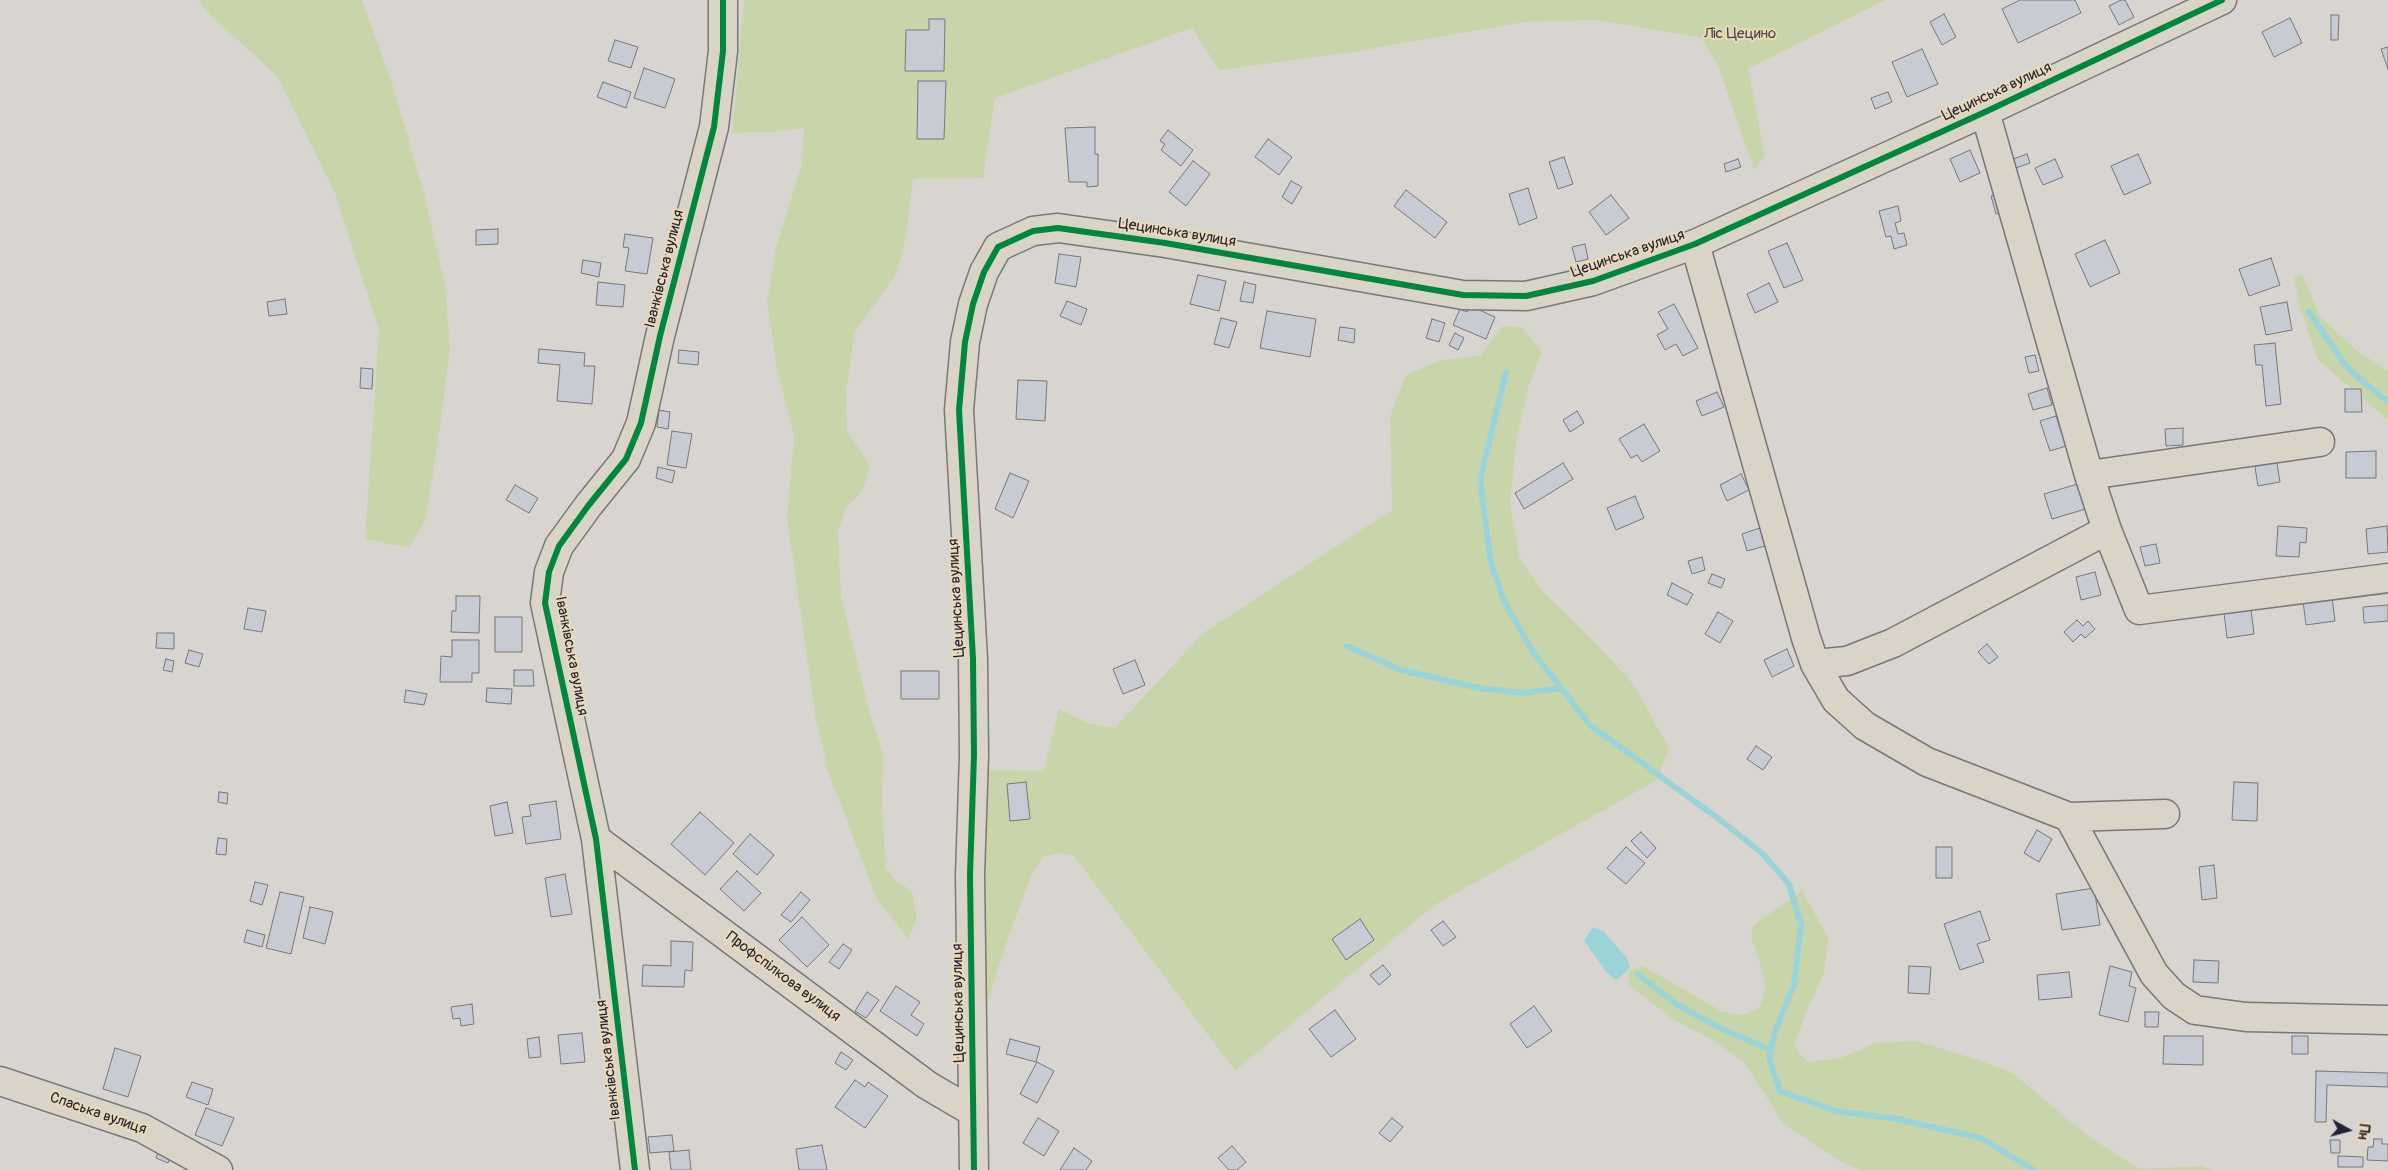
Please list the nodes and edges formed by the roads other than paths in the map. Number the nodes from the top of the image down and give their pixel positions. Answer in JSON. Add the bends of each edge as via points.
{"nodes":[{"id":1,"x":722,"y":0,"type":"edge"},
{"id":2,"x":2222,"y":0,"type":"edge"},
{"id":3,"x":1985,"y":112,"type":"junction"},
{"id":4,"x":1695,"y":244,"type":"junction"},
{"id":5,"x":2320,"y":442,"type":"dead end"},
{"id":6,"x":2089,"y":475,"type":"junction"},
{"id":7,"x":2107,"y":530,"type":"junction"},
{"id":8,"x":2388,"y":578,"type":"edge"},
{"id":9,"x":1815,"y":664,"type":"junction"},
{"id":10,"x":2165,"y":814,"type":"dead end"},
{"id":11,"x":2069,"y":817,"type":"junction"},
{"id":12,"x":596,"y":839,"type":"junction"},
{"id":13,"x":2388,"y":1020,"type":"edge"},
{"id":14,"x":0,"y":1081,"type":"edge"},
{"id":15,"x":973,"y":1112,"type":"junction"},
{"id":16,"x":218,"y":1170,"type":"edge"},
{"id":17,"x":635,"y":1170,"type":"edge"},
{"id":18,"x":974,"y":1170,"type":"edge"}],
"edges":[{"from":1,"to":12,"type":"street","name":"Іванківська вулиця","via":[[723,51],[714,127],[641,423],[626,459],[559,546],[548,572],[546,603]]},
{"from":2,"to":3,"type":"street","name":"Цецинська вулиця"},
{"from":3,"to":4,"type":"street","name":"Цецинська вулиця"},
{"from":3,"to":6,"type":"street"},
{"from":4,"to":9,"type":"street"},
{"from":4,"to":15,"type":"street","name":"Цецинська вулиця","via":[[1593,281],[1526,296],[1463,295],[1165,242],[1058,228],[1033,231],[998,247],[984,272],[973,304],[965,342],[959,410],[973,659],[970,875]]},
{"from":5,"to":6,"type":"street"},
{"from":6,"to":7,"type":"street"},
{"from":7,"to":8,"type":"street","via":[[2138,610]]},
{"from":7,"to":9,"type":"street","via":[[1893,644],[1847,661]]},
{"from":9,"to":11,"type":"street","via":[[1836,700],[1887,741],[1927,762]]},
{"from":10,"to":11,"type":"street"},
{"from":11,"to":13,"type":"street","via":[[2154,974],[2174,996],[2195,1010],[2246,1018]]},
{"from":12,"to":15,"type":"street","name":"Профспілкова вулиця","via":[[927,1085]]},
{"from":12,"to":17,"type":"street","name":"Іванківська вулиця"},
{"from":14,"to":16,"type":"street","name":"Спаська вулиця","via":[[142,1128]]},
{"from":15,"to":18,"type":"street","name":"Цецинська вулиця"}]}
